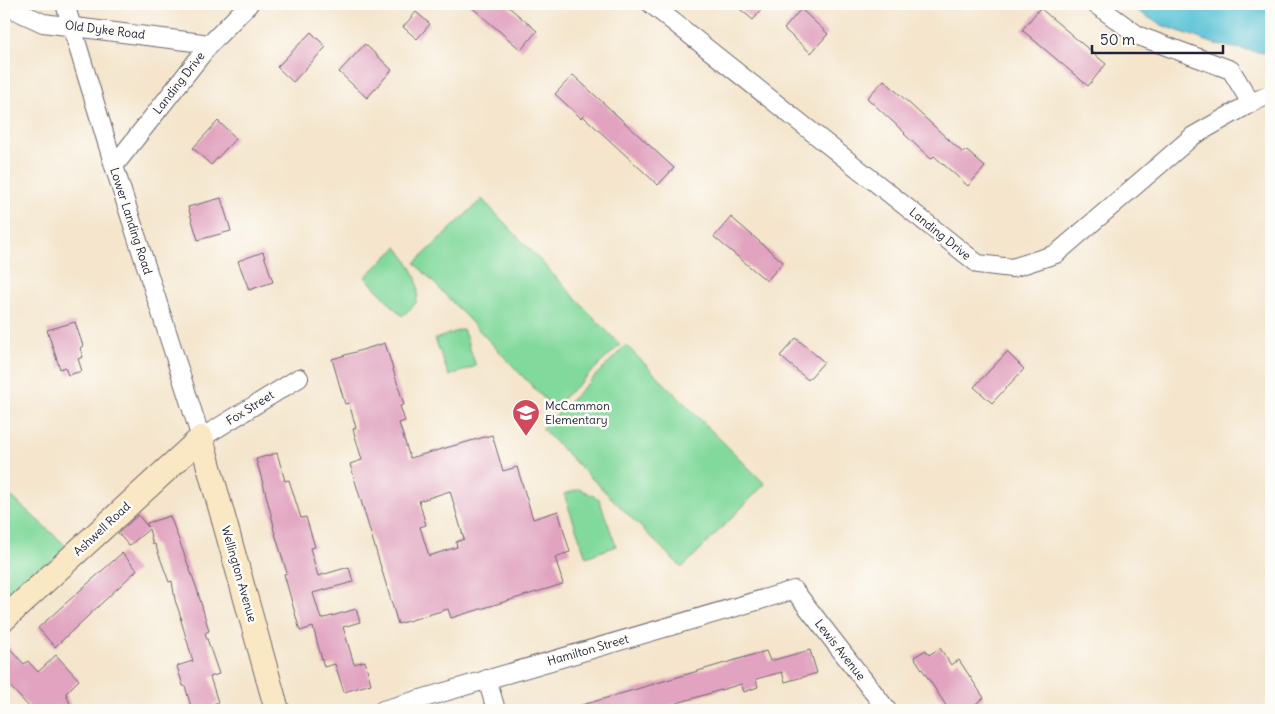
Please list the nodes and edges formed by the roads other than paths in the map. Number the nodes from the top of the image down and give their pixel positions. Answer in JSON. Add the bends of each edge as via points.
{"nodes":[{"id":1,"x":65,"y":4,"type":"edge"},
{"id":2,"x":249,"y":4,"type":"edge"},
{"id":3,"x":652,"y":4,"type":"edge"},
{"id":4,"x":1095,"y":4,"type":"edge"},
{"id":5,"x":4,"y":5,"type":"edge"},
{"id":6,"x":72,"y":26,"type":"junction"},
{"id":7,"x":210,"y":44,"type":"junction"},
{"id":8,"x":1271,"y":94,"type":"edge"},
{"id":9,"x":1251,"y":102,"type":"junction"},
{"id":10,"x":114,"y":166,"type":"junction"},
{"id":11,"x":300,"y":378,"type":"dead end"},
{"id":12,"x":201,"y":438,"type":"junction"},
{"id":13,"x":794,"y":590,"type":"joint"},
{"id":14,"x":4,"y":619,"type":"edge"},
{"id":15,"x":487,"y":679,"type":"junction"},
{"id":16,"x":278,"y":710,"type":"edge"},
{"id":17,"x":383,"y":710,"type":"edge"},
{"id":18,"x":496,"y":710,"type":"edge"},
{"id":19,"x":887,"y":710,"type":"edge"}],
"edges":[{"from":1,"to":6,"type":"street","name":"Lower Landing Road"},
{"from":2,"to":7,"type":"street","name":"Landing Drive"},
{"from":3,"to":9,"type":"street","name":"Landing Drive","via":[[978,264],[1012,268],[1056,254],[1193,136]]},
{"from":4,"to":9,"type":"street","via":[[1139,36],[1231,70]]},
{"from":5,"to":6,"type":"street","name":"Old Dyke Road","via":[[43,23]]},
{"from":6,"to":7,"type":"street","name":"Old Dyke Road"},
{"from":6,"to":10,"type":"street","name":"Lower Landing Road"},
{"from":7,"to":10,"type":"street","name":"Landing Drive"},
{"from":8,"to":9,"type":"street","name":"Landing Drive"},
{"from":10,"to":12,"type":"street","name":"Lower Landing Road"},
{"from":11,"to":12,"type":"street","name":"Fox Street"},
{"from":12,"to":14,"type":"street","name":"Ashwell Road"},
{"from":12,"to":16,"type":"street","name":"Wellington Avenue"},
{"from":13,"to":15,"type":"street","name":"Hamilton Street"},
{"from":13,"to":19,"type":"street","name":"Lewis Avenue"},
{"from":15,"to":17,"type":"street","name":"Hamilton Street"},
{"from":15,"to":18,"type":"street"}]}
